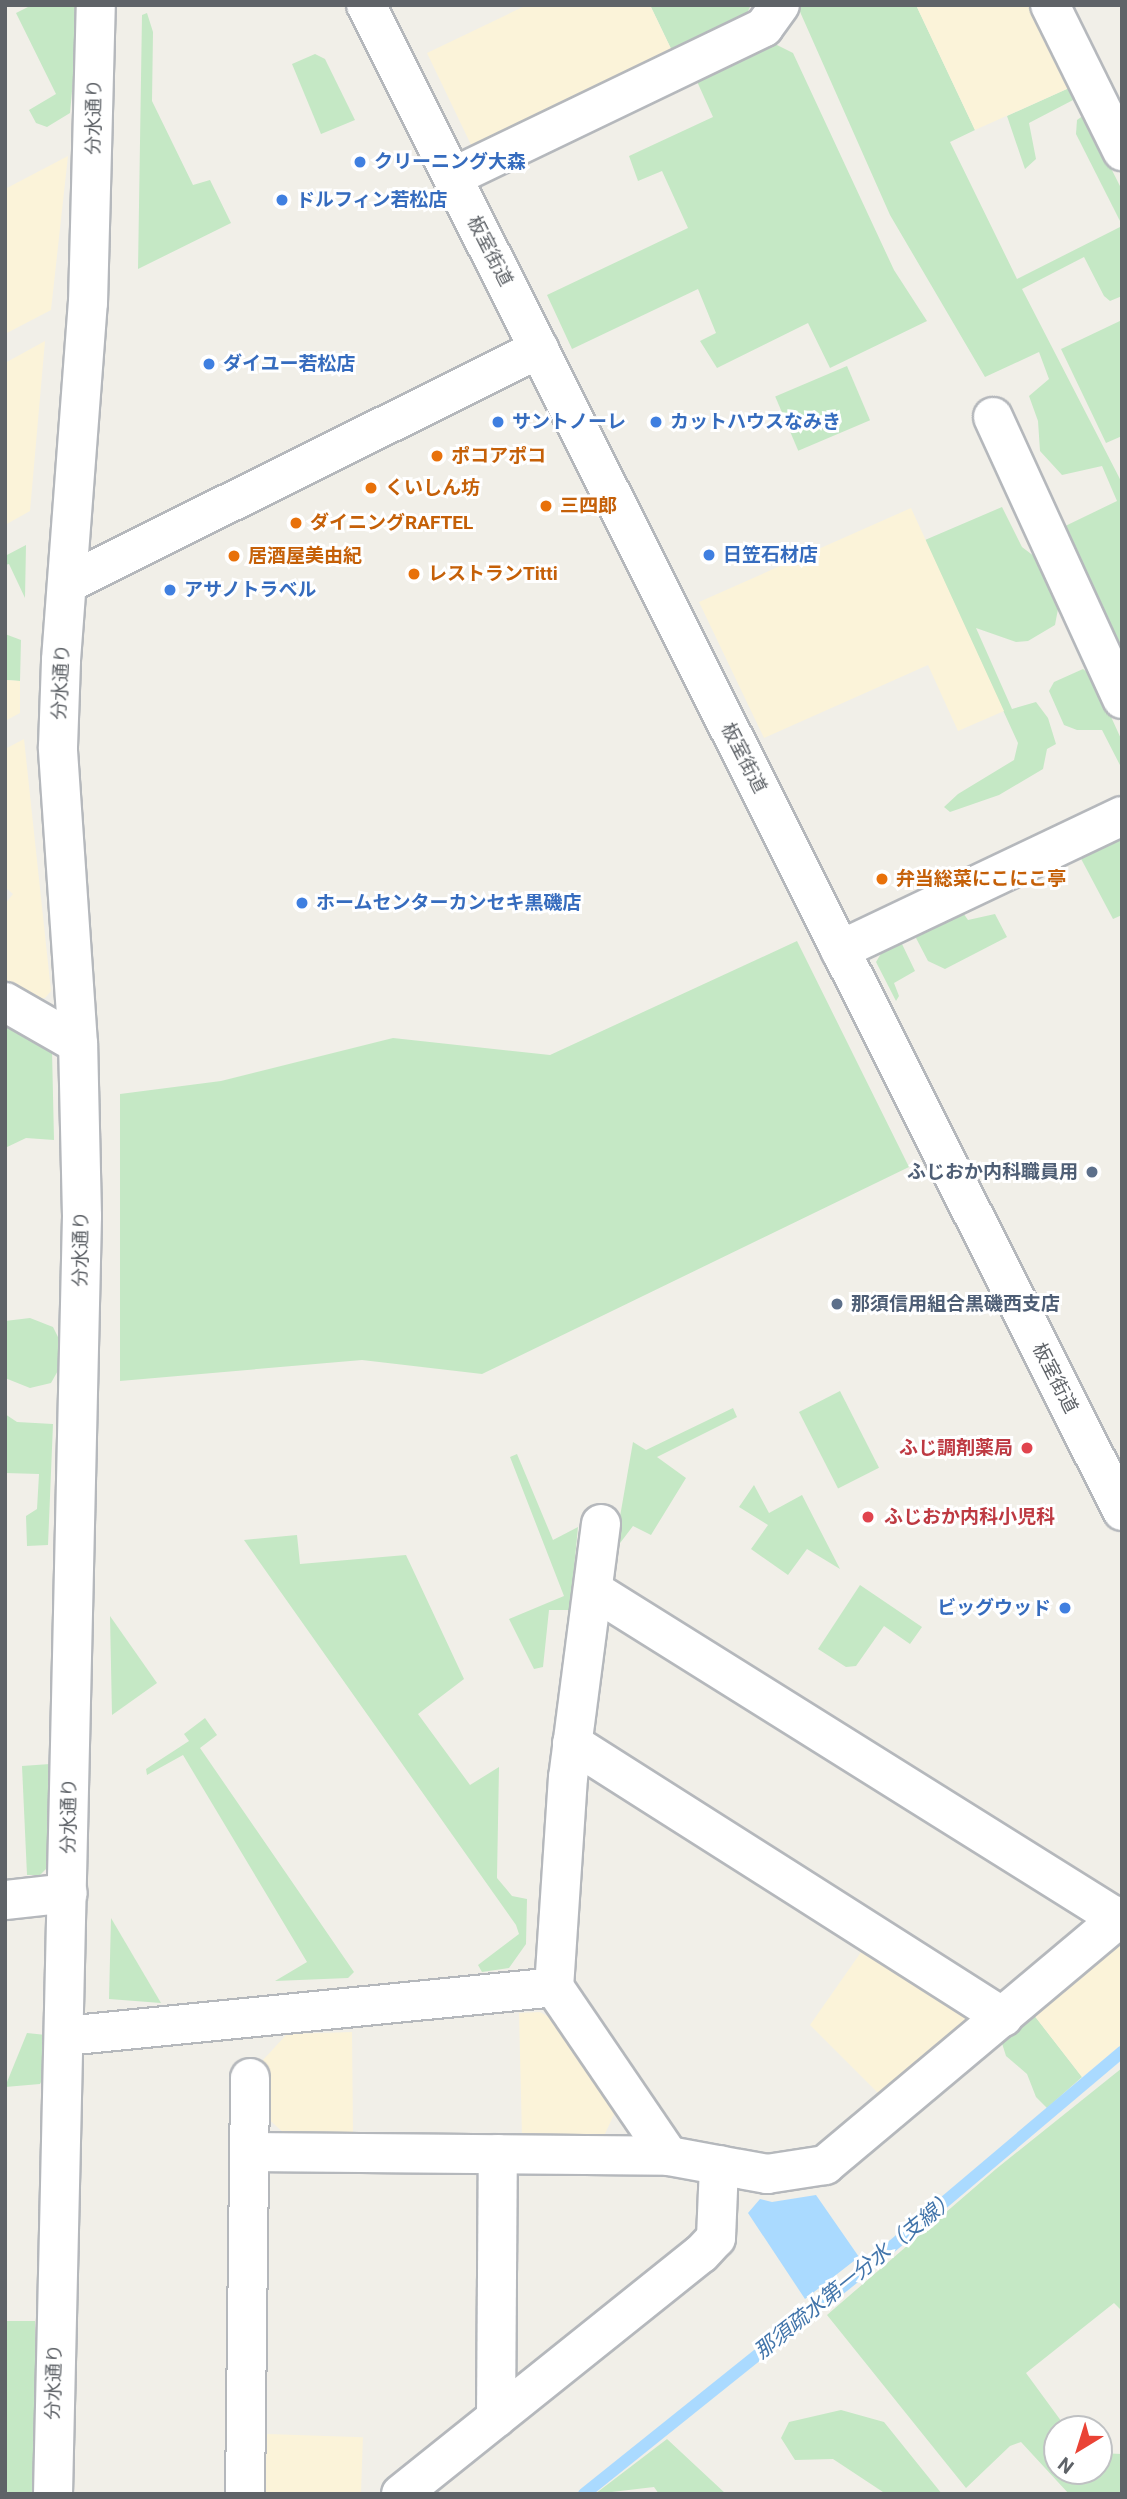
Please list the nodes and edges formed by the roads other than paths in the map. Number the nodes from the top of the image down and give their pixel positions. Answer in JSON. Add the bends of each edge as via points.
{"nodes":[{"id":1,"x":96,"y":5,"type":"edge"},
{"id":2,"x":366,"y":5,"type":"edge"},
{"id":3,"x":780,"y":5,"type":"edge"},
{"id":4,"x":1050,"y":5,"type":"edge"},
{"id":5,"x":1122,"y":151,"type":"edge"},
{"id":6,"x":453,"y":177,"type":"junction"},
{"id":7,"x":539,"y":349,"type":"junction"},
{"id":8,"x":993,"y":417,"type":"dead end"},
{"id":9,"x":68,"y":583,"type":"junction"},
{"id":10,"x":1122,"y":699,"type":"edge"},
{"id":11,"x":1122,"y":816,"type":"edge"},
{"id":12,"x":840,"y":950,"type":"junction"},
{"id":13,"x":5,"y":1002,"type":"edge"},
{"id":14,"x":78,"y":1044,"type":"junction"},
{"id":15,"x":1120,"y":1503,"type":"edge"},
{"id":16,"x":601,"y":1524,"type":"dead end"},
{"id":17,"x":593,"y":1590,"type":"junction"},
{"id":18,"x":572,"y":1743,"type":"junction"},
{"id":19,"x":68,"y":1893,"type":"junction"},
{"id":20,"x":5,"y":1900,"type":"edge"},
{"id":21,"x":1120,"y":1917,"type":"edge"},
{"id":22,"x":554,"y":1987,"type":"junction"},
{"id":23,"x":1003,"y":2017,"type":"junction"},
{"id":24,"x":65,"y":2036,"type":"junction"},
{"id":25,"x":250,"y":2078,"type":"dead end"},
{"id":26,"x":249,"y":2152,"type":"junction"},
{"id":27,"x":498,"y":2154,"type":"junction"},
{"id":28,"x":669,"y":2156,"type":"junction"},
{"id":29,"x":719,"y":2165,"type":"junction"},
{"id":30,"x":496,"y":2418,"type":"junction"},
{"id":31,"x":53,"y":2494,"type":"edge"},
{"id":32,"x":245,"y":2494,"type":"edge"},
{"id":33,"x":401,"y":2494,"type":"edge"}],
"edges":[{"from":1,"to":9,"type":"street","name":"分水通り","via":[[88,303]]},
{"from":2,"to":6,"type":"street","name":"板室街道"},
{"from":3,"to":6,"type":"street","via":[[764,27]]},
{"from":4,"to":5,"type":"street"},
{"from":6,"to":7,"type":"street","name":"板室街道"},
{"from":7,"to":9,"type":"street"},
{"from":7,"to":12,"type":"street","name":"板室街道"},
{"from":8,"to":10,"type":"street"},
{"from":9,"to":14,"type":"street","name":"分水通り","via":[[58,747]]},
{"from":11,"to":12,"type":"street"},
{"from":12,"to":15,"type":"street","name":"板室街道"},
{"from":13,"to":14,"type":"street"},
{"from":14,"to":19,"type":"street","name":"分水通り","via":[[82,1216]]},
{"from":16,"to":17,"type":"street"},
{"from":17,"to":18,"type":"street"},
{"from":17,"to":21,"type":"street"},
{"from":18,"to":22,"type":"street"},
{"from":18,"to":23,"type":"street"},
{"from":19,"to":20,"type":"street"},
{"from":19,"to":24,"type":"street","name":"分水通り"},
{"from":21,"to":23,"type":"street"},
{"from":22,"to":24,"type":"street"},
{"from":22,"to":28,"type":"street"},
{"from":23,"to":29,"type":"street","via":[[825,2165],[767,2174]]},
{"from":24,"to":31,"type":"street","name":"分水通り"},
{"from":25,"to":26,"type":"street"},
{"from":26,"to":27,"type":"street"},
{"from":26,"to":32,"type":"street"},
{"from":27,"to":28,"type":"street"},
{"from":27,"to":30,"type":"street"},
{"from":28,"to":29,"type":"street"},
{"from":29,"to":30,"type":"street","via":[[716,2238]]},
{"from":30,"to":33,"type":"street"}]}
